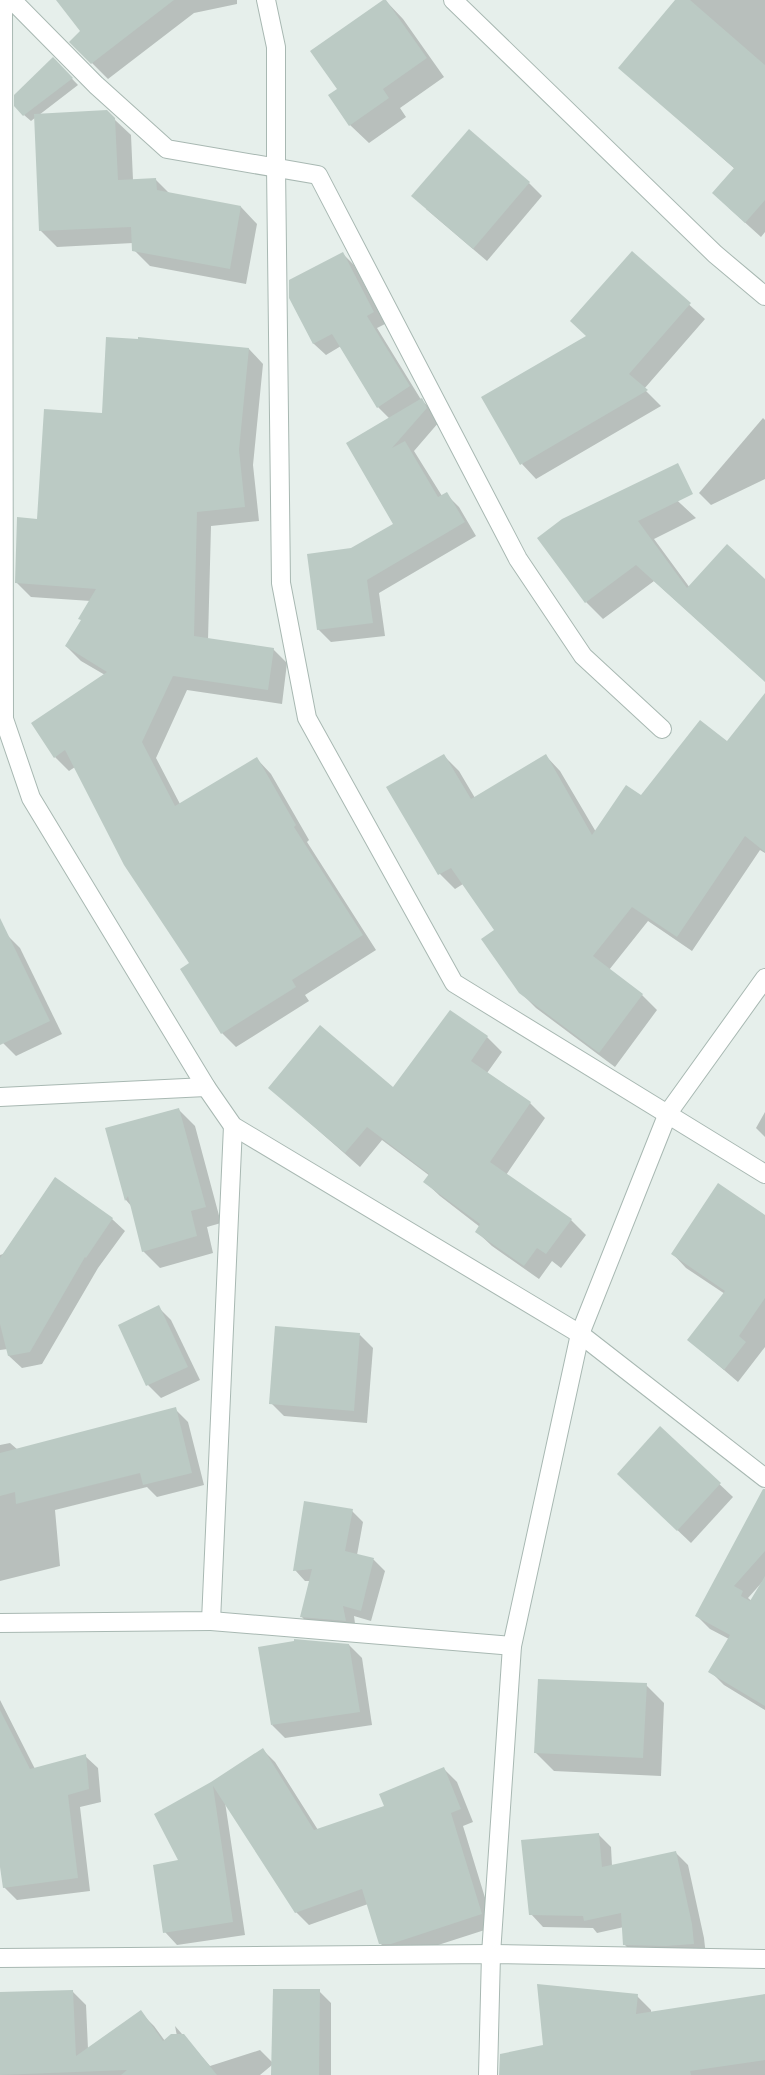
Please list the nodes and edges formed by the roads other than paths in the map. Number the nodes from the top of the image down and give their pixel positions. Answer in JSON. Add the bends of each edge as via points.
{"nodes":[{"id":1,"x":3,"y":0,"type":"edge"},
{"id":2,"x":12,"y":0,"type":"edge"},
{"id":3,"x":266,"y":0,"type":"edge"},
{"id":4,"x":453,"y":0,"type":"edge"},
{"id":5,"x":276,"y":167,"type":"junction"},
{"id":6,"x":765,"y":296,"type":"edge"},
{"id":7,"x":2,"y":723,"type":"edge"},
{"id":8,"x":662,"y":729,"type":"dead end"},
{"id":9,"x":765,"y":978,"type":"edge"},
{"id":10,"x":206,"y":1087,"type":"junction"},
{"id":11,"x":0,"y":1097,"type":"edge"},
{"id":12,"x":668,"y":1113,"type":"junction"},
{"id":13,"x":233,"y":1126,"type":"junction"},
{"id":14,"x":765,"y":1174,"type":"edge"},
{"id":15,"x":580,"y":1334,"type":"junction"},
{"id":16,"x":765,"y":1478,"type":"edge"},
{"id":17,"x":211,"y":1621,"type":"junction"},
{"id":18,"x":0,"y":1623,"type":"edge"},
{"id":19,"x":512,"y":1646,"type":"junction"},
{"id":20,"x":491,"y":1954,"type":"junction"},
{"id":21,"x":0,"y":1958,"type":"edge"},
{"id":22,"x":765,"y":1959,"type":"edge"},
{"id":23,"x":488,"y":2075,"type":"edge"}],
"edges":[{"from":1,"to":7,"type":"street"},
{"from":2,"to":5,"type":"street","via":[[167,150]]},
{"from":3,"to":5,"type":"street","via":[[276,47]]},
{"from":4,"to":6,"type":"street","via":[[715,254]]},
{"from":5,"to":8,"type":"street","via":[[318,175],[518,559],[583,657]]},
{"from":5,"to":12,"type":"street","via":[[281,583],[307,718],[454,982]]},
{"from":7,"to":10,"type":"street","via":[[31,798]]},
{"from":9,"to":12,"type":"street"},
{"from":10,"to":11,"type":"street"},
{"from":10,"to":13,"type":"street"},
{"from":12,"to":14,"type":"street"},
{"from":12,"to":15,"type":"street"},
{"from":13,"to":15,"type":"street"},
{"from":13,"to":17,"type":"street"},
{"from":15,"to":16,"type":"street"},
{"from":15,"to":19,"type":"street"},
{"from":17,"to":18,"type":"street"},
{"from":17,"to":19,"type":"street"},
{"from":19,"to":20,"type":"street"},
{"from":20,"to":21,"type":"street"},
{"from":20,"to":22,"type":"street"},
{"from":20,"to":23,"type":"street"}]}
